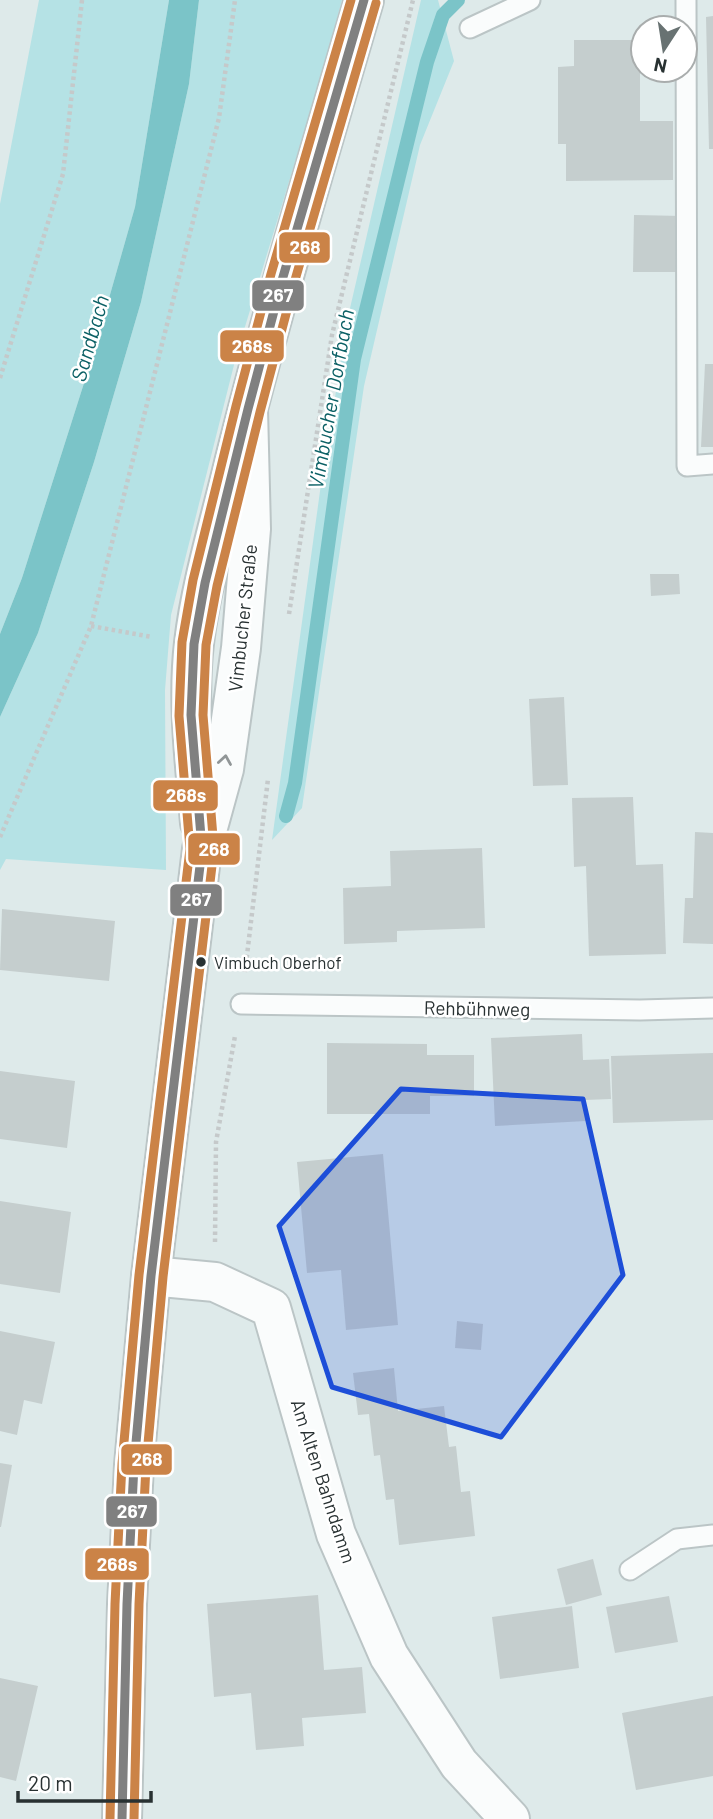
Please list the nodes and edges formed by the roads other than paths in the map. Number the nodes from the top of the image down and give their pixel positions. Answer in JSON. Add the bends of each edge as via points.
{"nodes":[{"id":1,"x":364,"y":0,"type":"edge"},
{"id":2,"x":530,"y":0,"type":"edge"},
{"id":3,"x":686,"y":0,"type":"edge"},
{"id":4,"x":470,"y":28,"type":"dead end"},
{"id":5,"x":713,"y":464,"type":"edge"},
{"id":6,"x":241,"y":1004,"type":"road end"},
{"id":7,"x":713,"y":1008,"type":"edge"},
{"id":8,"x":151,"y":1276,"type":"junction"},
{"id":9,"x":713,"y":1535,"type":"edge"},
{"id":10,"x":630,"y":1570,"type":"dead end"},
{"id":11,"x":122,"y":1819,"type":"edge"},
{"id":12,"x":510,"y":1819,"type":"edge"}],
"edges":[{"from":1,"to":8,"type":"street","name":"Vimbucher Straße","via":[[248,410],[251,529],[242,648],[224,769],[202,849]]},
{"from":2,"to":4,"type":"lane"},
{"from":3,"to":5,"type":"lane","via":[[687,466]]},
{"from":6,"to":7,"type":"lane","name":"Rehbühnweg"},
{"from":8,"to":11,"type":"street","name":"Vimbucher Straße","via":[[134,1465]]},
{"from":8,"to":12,"type":"street","name":"Am Alten Bahndamm","via":[[215,1282],[271,1308],[336,1534],[389,1656],[458,1764]]},
{"from":9,"to":10,"type":"lane","via":[[677,1539]]}]}
